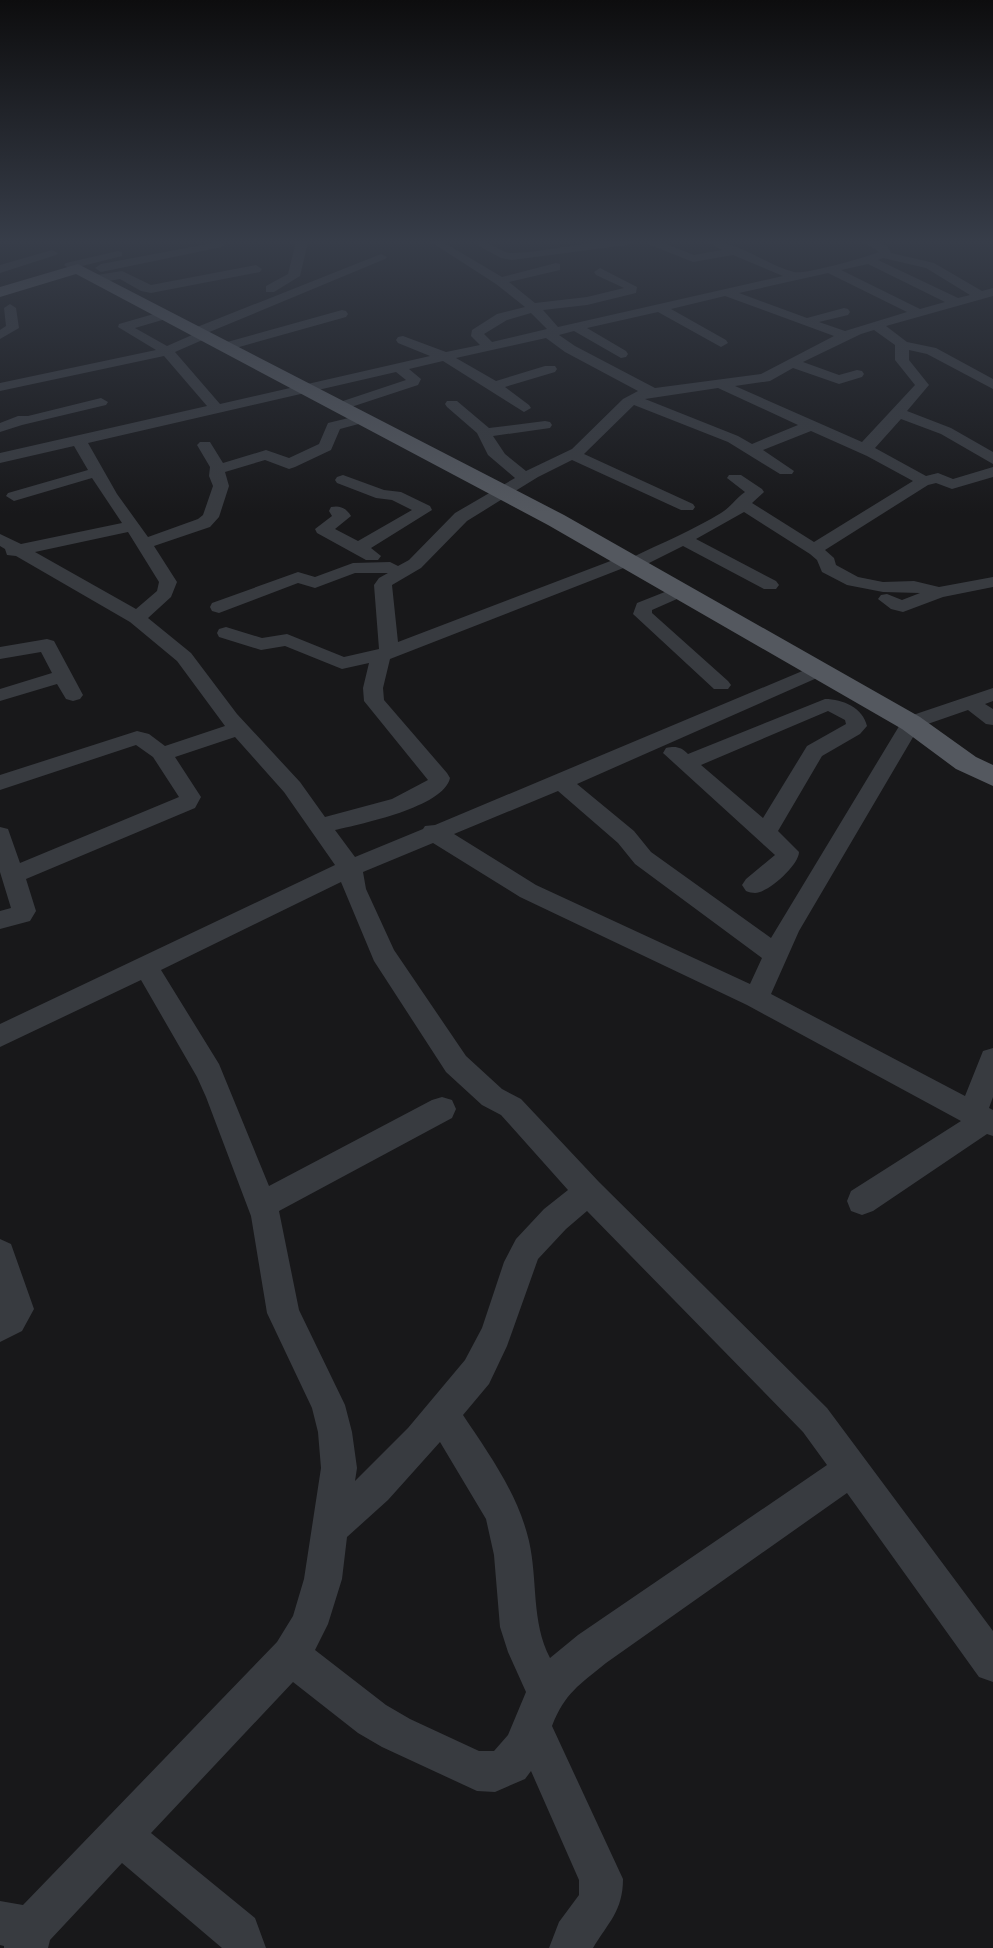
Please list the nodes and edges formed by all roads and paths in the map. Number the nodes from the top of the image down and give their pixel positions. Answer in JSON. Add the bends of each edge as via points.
{"nodes":[{"id":1,"x":134,"y":333,"type":"edge"},
{"id":2,"x":195,"y":333,"type":"edge"},
{"id":3,"x":198,"y":333,"type":"edge"},
{"id":4,"x":275,"y":333,"type":"edge"},
{"id":5,"x":477,"y":333,"type":"edge"},
{"id":6,"x":552,"y":333,"type":"joint"},
{"id":7,"x":586,"y":333,"type":"edge"},
{"id":8,"x":703,"y":333,"type":"edge"},
{"id":9,"x":836,"y":333,"type":"edge"},
{"id":10,"x":854,"y":333,"type":"edge"},
{"id":11,"x":886,"y":333,"type":"edge"},
{"id":12,"x":845,"y":336,"type":"junction"},
{"id":13,"x":403,"y":340,"type":"dead end"},
{"id":14,"x":721,"y":343,"type":"dead end"},
{"id":15,"x":902,"y":345,"type":"junction"},
{"id":16,"x":225,"y":347,"type":"junction"},
{"id":17,"x":490,"y":347,"type":"junction"},
{"id":18,"x":166,"y":351,"type":"junction"},
{"id":19,"x":621,"y":354,"type":"dead end"},
{"id":20,"x":445,"y":357,"type":"junction"},
{"id":21,"x":792,"y":363,"type":"junction"},
{"id":22,"x":399,"y":368,"type":"junction"},
{"id":23,"x":550,"y":369,"type":"dead end"},
{"id":24,"x":857,"y":374,"type":"dead end"},
{"id":25,"x":730,"y":378,"type":"junction"},
{"id":26,"x":993,"y":385,"type":"edge"},
{"id":27,"x":494,"y":386,"type":"junction"},
{"id":28,"x":0,"y":387,"type":"edge"},
{"id":29,"x":305,"y":389,"type":"junction"},
{"id":30,"x":651,"y":392,"type":"junction"},
{"id":31,"x":633,"y":399,"type":"junction"},
{"id":32,"x":101,"y":402,"type":"dead end"},
{"id":33,"x":452,"y":404,"type":"dead end"},
{"id":34,"x":339,"y":407,"type":"junction"},
{"id":35,"x":524,"y":408,"type":"dead end"},
{"id":36,"x":14,"y":409,"type":"edge"},
{"id":37,"x":217,"y":409,"type":"junction"},
{"id":38,"x":899,"y":413,"type":"junction"},
{"id":39,"x":361,"y":419,"type":"junction"},
{"id":40,"x":545,"y":425,"type":"dead end"},
{"id":41,"x":810,"y":426,"type":"junction"},
{"id":42,"x":0,"y":428,"type":"edge"},
{"id":43,"x":485,"y":433,"type":"junction"},
{"id":44,"x":78,"y":441,"type":"junction"},
{"id":45,"x":205,"y":445,"type":"dead end"},
{"id":46,"x":47,"y":448,"type":"junction"},
{"id":47,"x":863,"y":448,"type":"junction"},
{"id":48,"x":750,"y":450,"type":"junction"},
{"id":49,"x":573,"y":455,"type":"junction"},
{"id":50,"x":0,"y":458,"type":"edge"},
{"id":51,"x":218,"y":469,"type":"junction"},
{"id":52,"x":786,"y":471,"type":"dead end"},
{"id":53,"x":992,"y":471,"type":"edge"},
{"id":54,"x":97,"y":472,"type":"junction"},
{"id":55,"x":525,"y":478,"type":"junction"},
{"id":56,"x":735,"y":478,"type":"dead end"},
{"id":57,"x":343,"y":480,"type":"dead end"},
{"id":58,"x":923,"y":481,"type":"junction"},
{"id":59,"x":503,"y":492,"type":"junction"},
{"id":60,"x":14,"y":496,"type":"dead end"},
{"id":61,"x":744,"y":505,"type":"junction"},
{"id":62,"x":687,"y":507,"type":"dead end"},
{"id":63,"x":337,"y":511,"type":"dead end"},
{"id":64,"x":133,"y":526,"type":"junction"},
{"id":65,"x":0,"y":539,"type":"edge"},
{"id":66,"x":683,"y":539,"type":"junction"},
{"id":67,"x":145,"y":544,"type":"junction"},
{"id":68,"x":357,"y":549,"type":"junction"},
{"id":69,"x":816,"y":550,"type":"junction"},
{"id":70,"x":10,"y":551,"type":"edge"},
{"id":71,"x":630,"y":562,"type":"junction"},
{"id":72,"x":886,"y":568,"type":"dead end"},
{"id":73,"x":395,"y":570,"type":"junction"},
{"id":74,"x":859,"y":582,"type":"junction"},
{"id":75,"x":993,"y":582,"type":"edge"},
{"id":76,"x":770,"y":585,"type":"dead end"},
{"id":77,"x":971,"y":585,"type":"junction"},
{"id":78,"x":680,"y":591,"type":"junction"},
{"id":79,"x":939,"y":592,"type":"junction"},
{"id":80,"x":886,"y":599,"type":"dead end"},
{"id":81,"x":993,"y":599,"type":"edge"},
{"id":82,"x":219,"y":607,"type":"dead end"},
{"id":83,"x":137,"y":618,"type":"junction"},
{"id":84,"x":226,"y":633,"type":"dead end"},
{"id":85,"x":0,"y":653,"type":"edge"},
{"id":86,"x":385,"y":653,"type":"junction"},
{"id":87,"x":819,"y":670,"type":"junction"},
{"id":88,"x":64,"y":676,"type":"junction"},
{"id":89,"x":721,"y":685,"type":"dead end"},
{"id":90,"x":993,"y":694,"type":"edge"},
{"id":91,"x":0,"y":695,"type":"edge"},
{"id":92,"x":73,"y":695,"type":"dead end"},
{"id":93,"x":970,"y":702,"type":"junction"},
{"id":94,"x":993,"y":719,"type":"edge"},
{"id":95,"x":911,"y":723,"type":"junction"},
{"id":96,"x":239,"y":728,"type":"junction"},
{"id":97,"x":658,"y":739,"type":"junction"},
{"id":98,"x":161,"y":753,"type":"junction"},
{"id":99,"x":685,"y":763,"type":"junction"},
{"id":100,"x":993,"y":777,"type":"edge"},
{"id":101,"x":561,"y":782,"type":"junction"},
{"id":102,"x":0,"y":783,"type":"edge"},
{"id":103,"x":405,"y":800,"type":"junction"},
{"id":104,"x":320,"y":826,"type":"junction"},
{"id":105,"x":435,"y":832,"type":"junction"},
{"id":106,"x":765,"y":833,"type":"junction"},
{"id":107,"x":0,"y":835,"type":"edge"},
{"id":108,"x":350,"y":867,"type":"junction"},
{"id":109,"x":13,"y":874,"type":"junction"},
{"id":110,"x":754,"y":885,"type":"dead end"},
{"id":111,"x":0,"y":920,"type":"edge"},
{"id":112,"x":776,"y":955,"type":"junction"},
{"id":113,"x":146,"y":966,"type":"junction"},
{"id":114,"x":756,"y":998,"type":"junction"},
{"id":115,"x":0,"y":1036,"type":"edge"},
{"id":116,"x":993,"y":1059,"type":"edge"},
{"id":117,"x":442,"y":1109,"type":"dead end"},
{"id":118,"x":984,"y":1119,"type":"edge"},
{"id":119,"x":588,"y":1192,"type":"junction"},
{"id":120,"x":862,"y":1201,"type":"dead end"},
{"id":121,"x":261,"y":1205,"type":"junction"},
{"id":122,"x":0,"y":1254,"type":"edge"},
{"id":123,"x":0,"y":1326,"type":"edge"},
{"id":124,"x":442,"y":1414,"type":"junction"},
{"id":125,"x":851,"y":1469,"type":"junction"},
{"id":126,"x":330,"y":1528,"type":"junction"},
{"id":127,"x":291,"y":1656,"type":"junction"},
{"id":128,"x":993,"y":1663,"type":"edge"},
{"id":129,"x":538,"y":1709,"type":"junction"},
{"id":130,"x":121,"y":1834,"type":"junction"},
{"id":131,"x":19,"y":1933,"type":"edge"},
{"id":132,"x":244,"y":1948,"type":"edge"},
{"id":133,"x":570,"y":1948,"type":"edge"}],
"edges":[{"from":1,"to":18,"type":"street"},
{"from":2,"to":18,"type":"street"},
{"from":3,"to":16,"type":"main road"},
{"from":4,"to":16,"type":"street"},
{"from":5,"to":17,"type":"street"},
{"from":6,"to":17,"type":"street"},
{"from":6,"to":30,"type":"street","via":[[570,349]]},
{"from":7,"to":19,"type":"street"},
{"from":8,"to":14,"type":"street"},
{"from":9,"to":12,"type":"street"},
{"from":10,"to":12,"type":"street"},
{"from":11,"to":15,"type":"street"},
{"from":12,"to":21,"type":"street"},
{"from":13,"to":20,"type":"street"},
{"from":15,"to":26,"type":"street","via":[[931,351]]},
{"from":15,"to":38,"type":"street","via":[[902,360],[922,385]]},
{"from":16,"to":29,"type":"main road"},
{"from":17,"to":20,"type":"street"},
{"from":18,"to":28,"type":"street"},
{"from":18,"to":37,"type":"street"},
{"from":20,"to":22,"type":"street"},
{"from":20,"to":27,"type":"street"},
{"from":21,"to":24,"type":"street","via":[[839,380]]},
{"from":21,"to":25,"type":"street","via":[[765,378]]},
{"from":22,"to":29,"type":"street"},
{"from":22,"to":34,"type":"street","via":[[413,382]]},
{"from":23,"to":27,"type":"street"},
{"from":25,"to":30,"type":"street"},
{"from":25,"to":41,"type":"street"},
{"from":27,"to":35,"type":"street"},
{"from":29,"to":34,"type":"main road"},
{"from":29,"to":37,"type":"street"},
{"from":30,"to":31,"type":"street"},
{"from":31,"to":48,"type":"street","via":[[726,436]]},
{"from":31,"to":49,"type":"street"},
{"from":32,"to":36,"type":"street"},
{"from":33,"to":43,"type":"street"},
{"from":34,"to":39,"type":"main road"},
{"from":36,"to":42,"type":"street"},
{"from":36,"to":46,"type":"street"},
{"from":37,"to":44,"type":"street"},
{"from":38,"to":47,"type":"street"},
{"from":38,"to":53,"type":"street","via":[[946,431]]},
{"from":39,"to":51,"type":"street","via":[[333,426],[326,447],[293,462],[285,464],[266,455]]},
{"from":39,"to":59,"type":"main road"},
{"from":40,"to":43,"type":"street"},
{"from":41,"to":47,"type":"street"},
{"from":41,"to":48,"type":"street"},
{"from":43,"to":55,"type":"street","via":[[485,440],[504,462]]},
{"from":44,"to":46,"type":"street"},
{"from":44,"to":54,"type":"street"},
{"from":45,"to":51,"type":"street"},
{"from":46,"to":50,"type":"street"},
{"from":47,"to":58,"type":"street"},
{"from":48,"to":52,"type":"street"},
{"from":49,"to":55,"type":"street"},
{"from":49,"to":62,"type":"street"},
{"from":51,"to":67,"type":"street","via":[[221,486],[208,521]]},
{"from":53,"to":58,"type":"street","via":[[952,484],[935,478]]},
{"from":54,"to":60,"type":"street"},
{"from":54,"to":64,"type":"street"},
{"from":55,"to":59,"type":"street"},
{"from":56,"to":61,"type":"street","via":[[756,492],[743,501]]},
{"from":57,"to":68,"type":"street","via":[[382,495],[395,495],[424,510]]},
{"from":58,"to":69,"type":"street"},
{"from":59,"to":71,"type":"main road"},
{"from":59,"to":73,"type":"street","via":[[461,517],[423,558]]},
{"from":61,"to":66,"type":"street"},
{"from":61,"to":69,"type":"street"},
{"from":63,"to":68,"type":"street","via":[[343,516],[323,529]]},
{"from":64,"to":67,"type":"street"},
{"from":64,"to":70,"type":"street"},
{"from":65,"to":70,"type":"street"},
{"from":66,"to":71,"type":"street"},
{"from":66,"to":76,"type":"street"},
{"from":67,"to":83,"type":"street","via":[[168,582],[165,593]]},
{"from":68,"to":73,"type":"street"},
{"from":69,"to":74,"type":"street","via":[[825,558],[828,568]]},
{"from":70,"to":83,"type":"street"},
{"from":71,"to":78,"type":"main road"},
{"from":71,"to":86,"type":"street"},
{"from":72,"to":74,"type":"street"},
{"from":73,"to":82,"type":"street","via":[[353,568],[315,583],[298,577]]},
{"from":73,"to":86,"type":"street","via":[[383,585]]},
{"from":74,"to":79,"type":"street"},
{"from":75,"to":77,"type":"street"},
{"from":77,"to":79,"type":"street"},
{"from":77,"to":81,"type":"street"},
{"from":78,"to":87,"type":"main road"},
{"from":78,"to":89,"type":"street","via":[[644,607],[642,614]]},
{"from":79,"to":80,"type":"street","via":[[903,606]]},
{"from":83,"to":96,"type":"street","via":[[184,657]]},
{"from":84,"to":86,"type":"street","via":[[261,644],[287,640],[342,663]]},
{"from":85,"to":88,"type":"street","via":[[47,645]]},
{"from":86,"to":103,"type":"street","via":[[373,688],[374,701],[439,778],[435,787]]},
{"from":87,"to":95,"type":"main road"},
{"from":87,"to":97,"type":"street"},
{"from":88,"to":91,"type":"street"},
{"from":88,"to":92,"type":"street"},
{"from":90,"to":93,"type":"street"},
{"from":93,"to":94,"type":"street"},
{"from":93,"to":95,"type":"street"},
{"from":95,"to":100,"type":"main road","via":[[966,763]]},
{"from":95,"to":112,"type":"street","via":[[787,929]]},
{"from":96,"to":98,"type":"street"},
{"from":96,"to":104,"type":"street","via":[[292,787]]},
{"from":97,"to":99,"type":"street"},
{"from":97,"to":101,"type":"street"},
{"from":98,"to":102,"type":"street","via":[[137,738]]},
{"from":98,"to":109,"type":"street","via":[[190,797],[187,803]]},
{"from":99,"to":106,"type":"street"},
{"from":99,"to":106,"type":"street","via":[[825,705],[834,705],[855,717],[854,729],[810,755]]},
{"from":101,"to":105,"type":"street"},
{"from":101,"to":112,"type":"street","via":[[626,837],[643,858]]},
{"from":103,"to":104,"type":"street","via":[[368,815]]},
{"from":103,"to":105,"type":"street"},
{"from":104,"to":108,"type":"street"},
{"from":105,"to":108,"type":"street"},
{"from":105,"to":114,"type":"street","via":[[528,891]]},
{"from":106,"to":110,"type":"street","via":[[787,852],[787,858]]},
{"from":107,"to":109,"type":"street"},
{"from":108,"to":113,"type":"street"},
{"from":108,"to":119,"type":"street","via":[[354,889],[383,954],[456,1064],[522,1118]]},
{"from":109,"to":111,"type":"street","via":[[24,912]]},
{"from":112,"to":114,"type":"street"},
{"from":113,"to":115,"type":"street"},
{"from":113,"to":121,"type":"street","via":[[209,1072]]},
{"from":114,"to":118,"type":"street"},
{"from":116,"to":118,"type":"street"},
{"from":117,"to":121,"type":"street"},
{"from":118,"to":120,"type":"street"},
{"from":119,"to":124,"type":"street","via":[[527,1249],[487,1354]]},
{"from":119,"to":125,"type":"street","via":[[815,1420]]},
{"from":121,"to":126,"type":"street","via":[[271,1239],[283,1313],[328,1405],[335,1432],[339,1467]]},
{"from":122,"to":123,"type":"street","via":[[18,1309],[11,1320]]},
{"from":124,"to":126,"type":"street","via":[[398,1464]]},
{"from":124,"to":129,"type":"street","via":[[500,1508],[508,1528],[520,1628]]},
{"from":125,"to":128,"type":"street"},
{"from":125,"to":129,"type":"street","via":[[592,1649],[555,1679]]},
{"from":126,"to":127,"type":"street","via":[[323,1579],[309,1624]]},
{"from":127,"to":129,"type":"street","via":[[380,1724],[477,1771],[495,1772],[511,1765]]},
{"from":127,"to":130,"type":"street"},
{"from":129,"to":133,"type":"street","via":[[602,1879],[599,1905]]},
{"from":130,"to":131,"type":"street"},
{"from":130,"to":132,"type":"street","via":[[223,1918],[239,1934]]}]}
